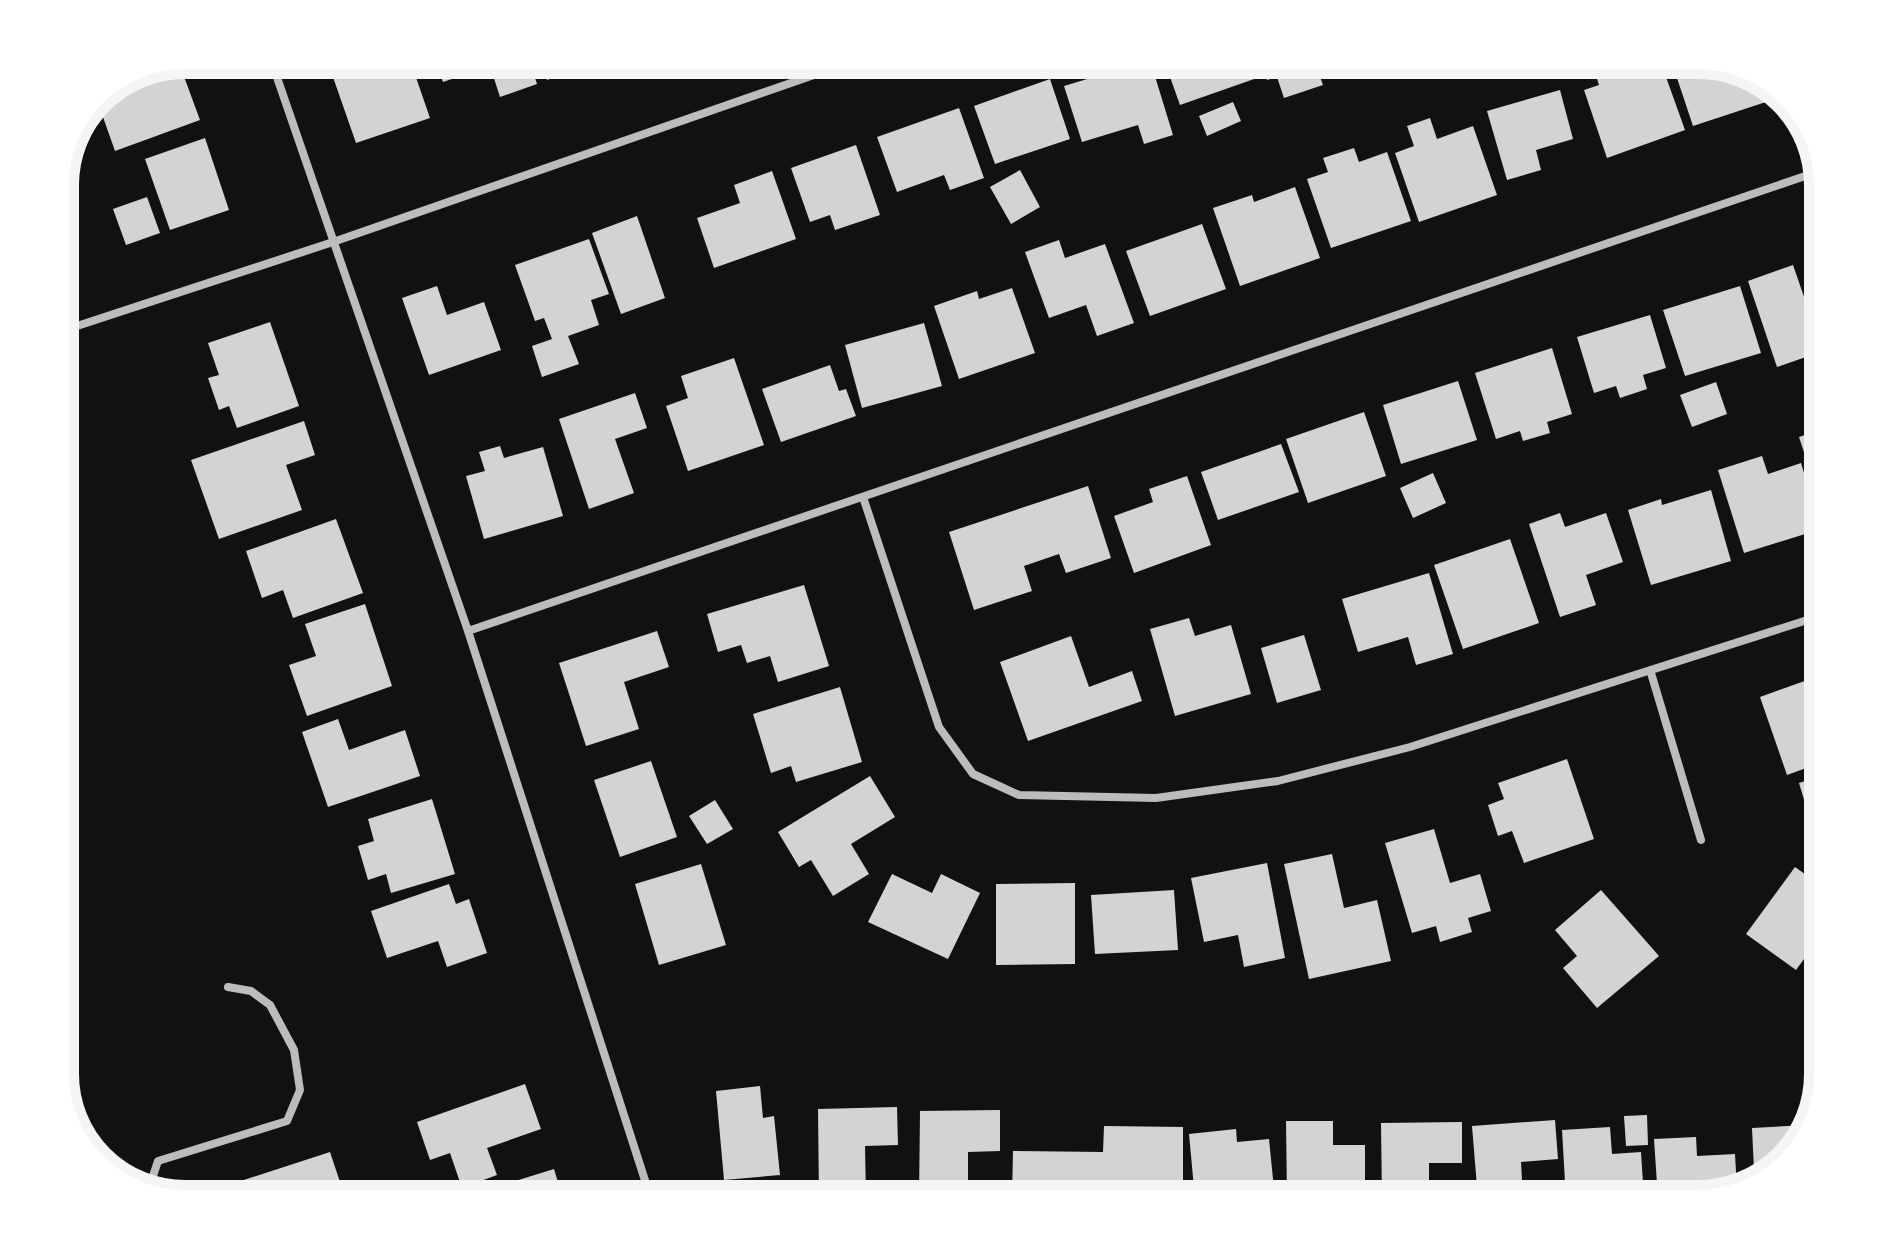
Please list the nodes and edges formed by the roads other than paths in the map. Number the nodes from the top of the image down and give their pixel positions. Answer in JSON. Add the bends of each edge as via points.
{"nodes":[{"id":1,"x":276,"y":74,"type":"edge"},
{"id":2,"x":817,"y":74,"type":"edge"},
{"id":3,"x":1808,"y":175,"type":"edge"},
{"id":4,"x":333,"y":242,"type":"junction"},
{"id":5,"x":74,"y":327,"type":"dead end"},
{"id":6,"x":863,"y":497,"type":"junction"},
{"id":7,"x":1809,"y":620,"type":"edge"},
{"id":8,"x":468,"y":631,"type":"junction"},
{"id":9,"x":1651,"y":673,"type":"junction"},
{"id":10,"x":1701,"y":840,"type":"dead end"},
{"id":11,"x":228,"y":987,"type":"dead end"},
{"id":12,"x":152,"y":1180,"type":"edge"},
{"id":13,"x":646,"y":1185,"type":"edge"}],
"edges":[{"from":1,"to":4,"type":"street"},
{"from":2,"to":4,"type":"street"},
{"from":3,"to":6,"type":"street"},
{"from":4,"to":5,"type":"street"},
{"from":4,"to":8,"type":"street"},
{"from":6,"to":8,"type":"street"},
{"from":6,"to":9,"type":"street","via":[[939,727],[973,774],[1019,795],[1156,798],[1278,781],[1410,747]]},
{"from":7,"to":9,"type":"street"},
{"from":8,"to":13,"type":"street"},
{"from":9,"to":10,"type":"street"},
{"from":11,"to":12,"type":"street","via":[[251,991],[270,1005],[294,1050],[300,1090],[287,1121],[158,1161]]}]}
